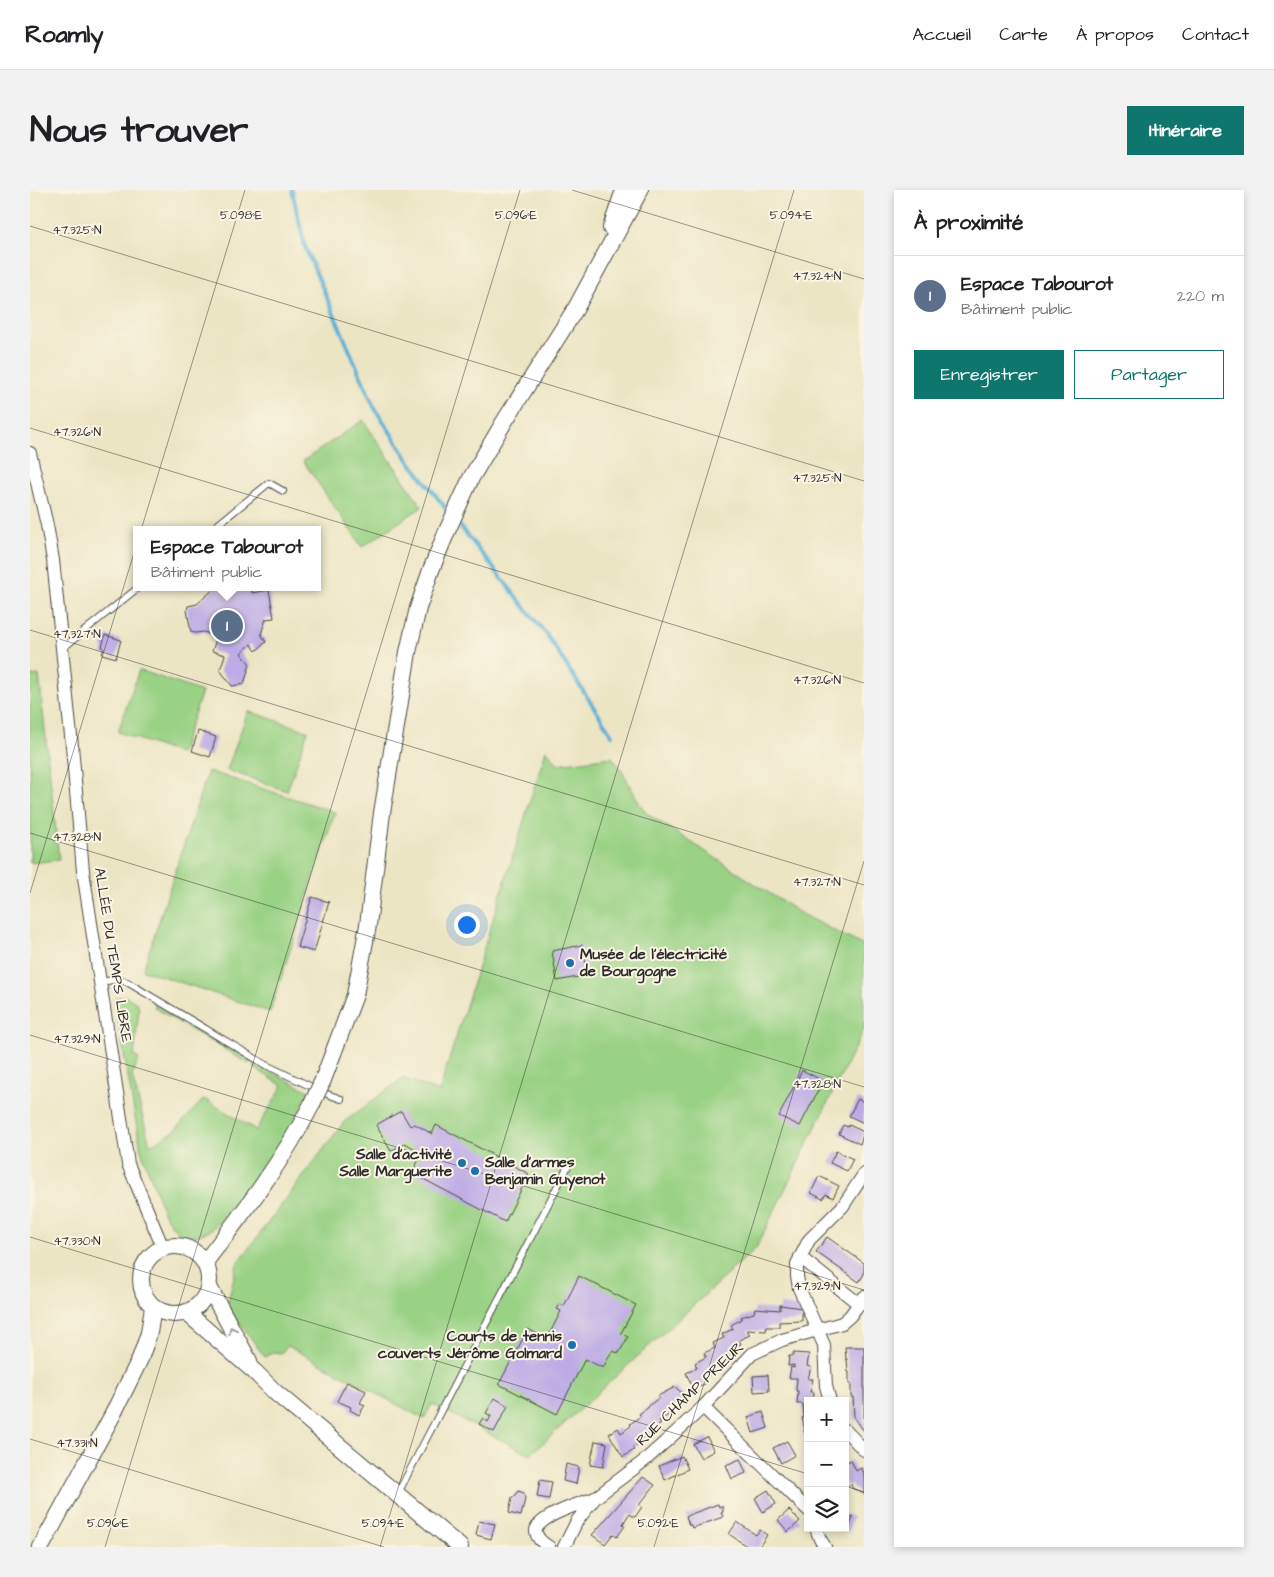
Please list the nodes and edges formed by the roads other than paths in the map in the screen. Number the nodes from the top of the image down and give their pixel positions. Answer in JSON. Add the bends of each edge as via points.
{"nodes":[{"id":1,"x":624,"y":190,"type":"edge"},
{"id":2,"x":640,"y":190,"type":"edge"},
{"id":3,"x":596,"y":269,"type":"junction"},
{"id":4,"x":30,"y":453,"type":"edge"},
{"id":5,"x":283,"y":491,"type":"dead end"},
{"id":6,"x":217,"y":526,"type":"edge"},
{"id":7,"x":135,"y":591,"type":"edge"},
{"id":8,"x":62,"y":649,"type":"junction"},
{"id":9,"x":102,"y":982,"type":"junction"},
{"id":10,"x":321,"y":1087,"type":"junction"},
{"id":11,"x":341,"y":1099,"type":"dead end"},
{"id":12,"x":568,"y":1166,"type":"dead end"},
{"id":13,"x":864,"y":1174,"type":"edge"},
{"id":14,"x":163,"y":1248,"type":"junction"},
{"id":15,"x":800,"y":1257,"type":"junction"},
{"id":16,"x":205,"y":1262,"type":"junction"},
{"id":17,"x":209,"y":1287,"type":"junction"},
{"id":18,"x":861,"y":1300,"type":"edge"},
{"id":19,"x":153,"y":1307,"type":"junction"},
{"id":20,"x":187,"y":1313,"type":"junction"},
{"id":21,"x":816,"y":1330,"type":"junction"},
{"id":22,"x":255,"y":1372,"type":"junction"},
{"id":23,"x":829,"y":1397,"type":"edge"},
{"id":24,"x":703,"y":1407,"type":"junction"},
{"id":25,"x":849,"y":1434,"type":"edge"},
{"id":26,"x":864,"y":1450,"type":"edge"},
{"id":27,"x":397,"y":1494,"type":"junction"},
{"id":28,"x":595,"y":1498,"type":"junction"},
{"id":29,"x":804,"y":1506,"type":"edge"},
{"id":30,"x":817,"y":1532,"type":"edge"},
{"id":31,"x":41,"y":1547,"type":"edge"},
{"id":32,"x":460,"y":1547,"type":"edge"},
{"id":33,"x":549,"y":1547,"type":"edge"},
{"id":34,"x":564,"y":1547,"type":"edge"},
{"id":35,"x":825,"y":1547,"type":"edge"}],
"edges":[{"from":1,"to":3,"type":"street"},
{"from":2,"to":3,"type":"street"},
{"from":3,"to":10,"type":"street","via":[[471,478],[446,531],[418,608],[408,652],[355,995]]},
{"from":4,"to":8,"type":"street","name":"ALLÉE DU TEMPS LIBRE","via":[[48,534]]},
{"from":5,"to":6,"type":"lane","via":[[270,483]]},
{"from":7,"to":8,"type":"lane"},
{"from":8,"to":9,"type":"street","name":"ALLÉE DU TEMPS LIBRE","via":[[83,871]]},
{"from":9,"to":10,"type":"lane","via":[[127,982],[266,1065]]},
{"from":9,"to":14,"type":"street","name":"ALLÉE DU TEMPS LIBRE","via":[[128,1164]]},
{"from":10,"to":11,"type":"lane"},
{"from":10,"to":16,"type":"street","bridge":true,"via":[[294,1139]]},
{"from":12,"to":27,"type":"lane"},
{"from":13,"to":15,"type":"street","via":[[844,1206],[809,1240]]},
{"from":14,"to":16,"type":"street","via":[[186,1248]]},
{"from":14,"to":19,"type":"street","via":[[147,1260],[140,1280],[146,1299]]},
{"from":15,"to":18,"type":"street"},
{"from":15,"to":21,"type":"street","via":[[797,1282]]},
{"from":16,"to":17,"type":"street"},
{"from":17,"to":20,"type":"street","via":[[205,1298]]},
{"from":22,"to":17,"type":"street","one_way":true},
{"from":18,"to":21,"type":"street","name":"RUE CHAMP PRIEUR","via":[[842,1324]]},
{"from":19,"to":20,"type":"street","via":[[169,1314]]},
{"from":19,"to":31,"type":"street","via":[[140,1359]]},
{"from":20,"to":22,"type":"street"},
{"from":21,"to":23,"type":"street","via":[[824,1345]]},
{"from":21,"to":24,"type":"street","name":"RUE CHAMP PRIEUR","via":[[782,1340],[752,1354]]},
{"from":22,"to":27,"type":"street"},
{"from":24,"to":28,"type":"street","name":"RUE CHAMP PRIEUR","via":[[644,1461]]},
{"from":24,"to":29,"type":"street"},
{"from":25,"to":26,"type":"street"},
{"from":27,"to":32,"type":"street"},
{"from":28,"to":33,"type":"street","name":"RUE CHAMP PRIEUR","via":[[540,1522],[536,1534]]},
{"from":28,"to":34,"type":"street","name":"RUE CHAMP PRIEUR","via":[[577,1521]]},
{"from":30,"to":35,"type":"street"}]}
